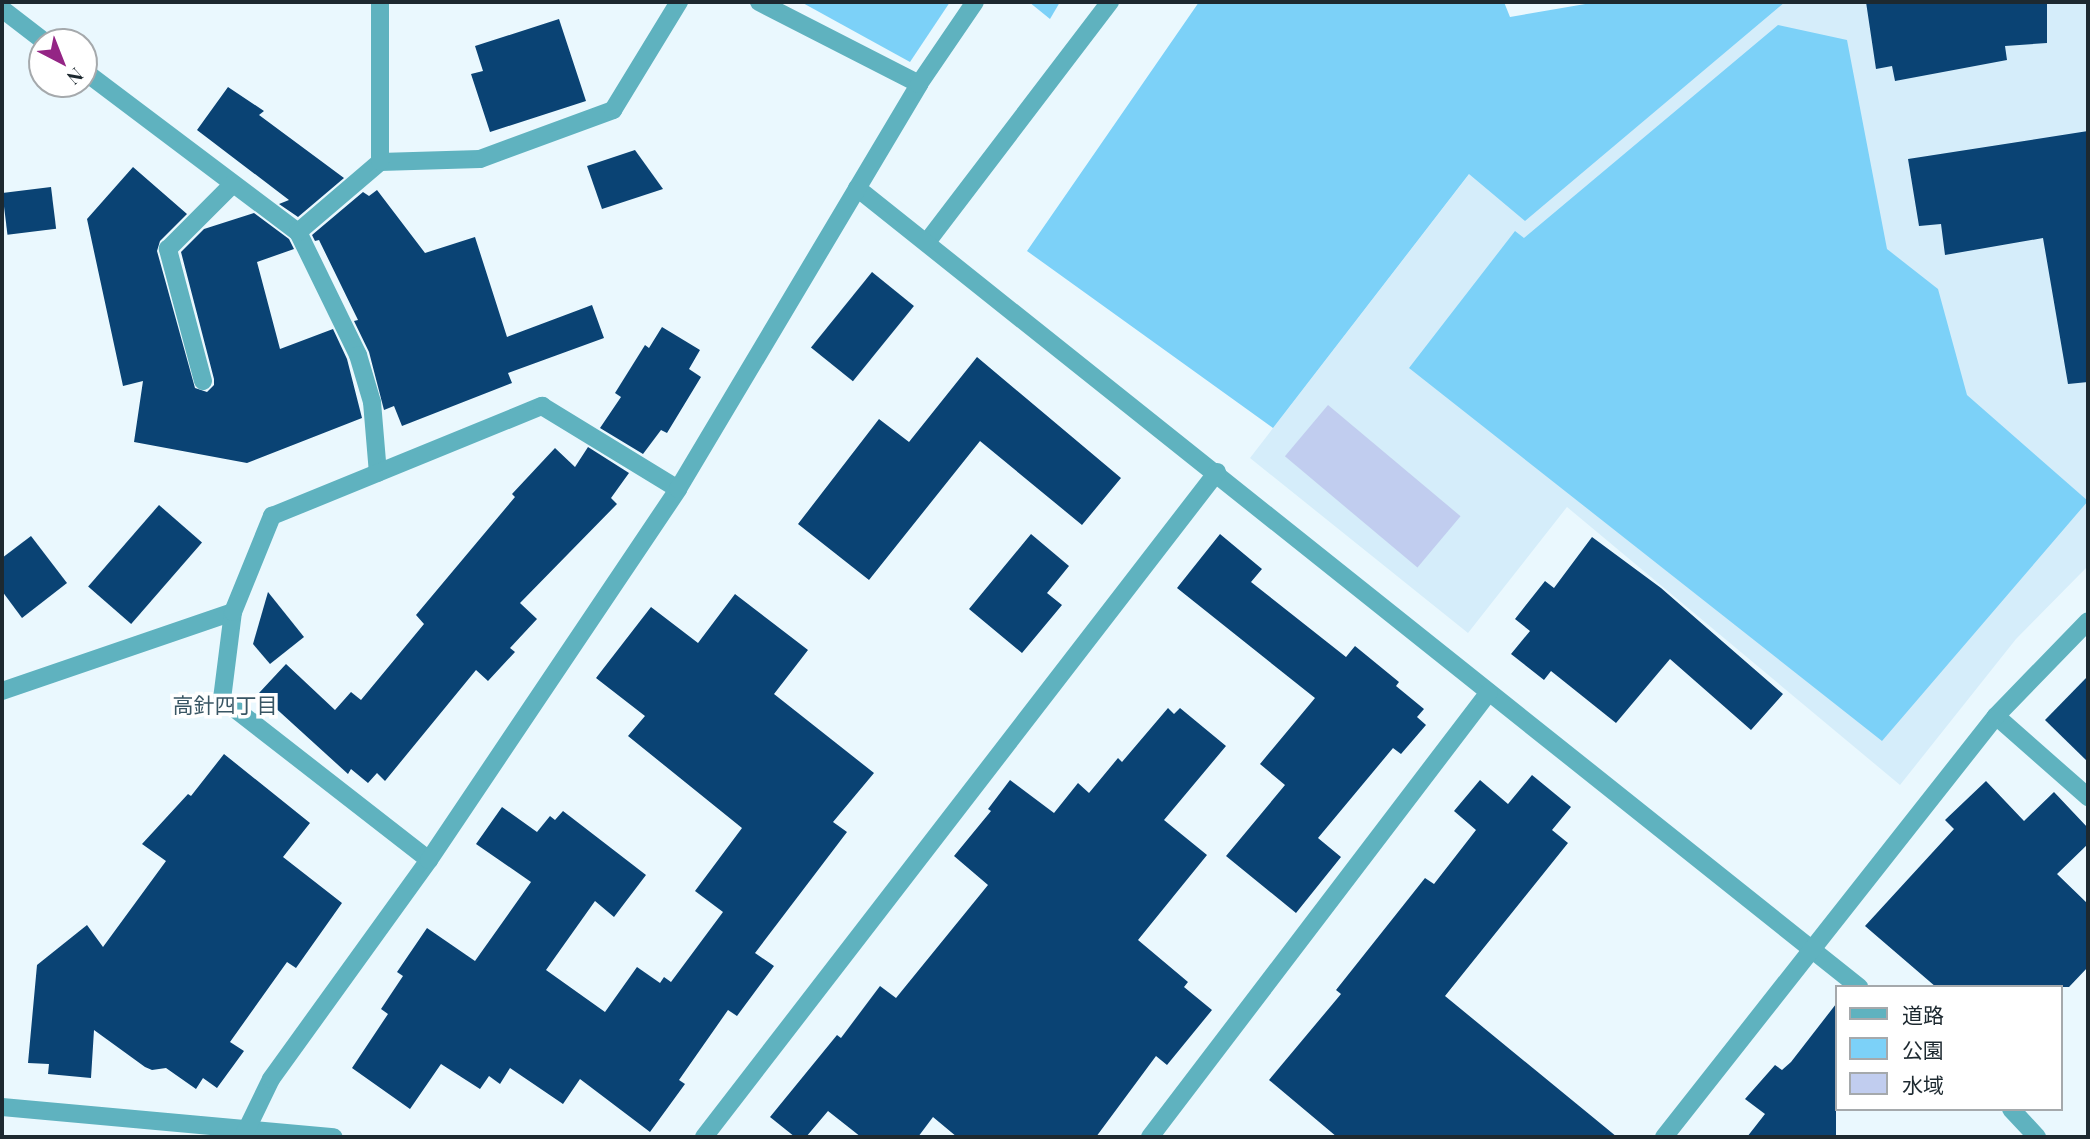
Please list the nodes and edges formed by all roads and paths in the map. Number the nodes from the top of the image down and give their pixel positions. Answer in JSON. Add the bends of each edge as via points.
{"nodes":[{"id":1,"x":380,"y":2,"type":"edge"},
{"id":2,"x":679,"y":2,"type":"edge"},
{"id":3,"x":759,"y":2,"type":"edge"},
{"id":4,"x":975,"y":2,"type":"edge"},
{"id":5,"x":1110,"y":2,"type":"edge"},
{"id":6,"x":2,"y":9,"type":"edge"},
{"id":7,"x":28,"y":29,"type":"edge"},
{"id":8,"x":98,"y":82,"type":"edge"},
{"id":9,"x":919,"y":85,"type":"junction"},
{"id":10,"x":380,"y":162,"type":"junction"},
{"id":11,"x":233,"y":184,"type":"junction"},
{"id":12,"x":857,"y":188,"type":"junction"},
{"id":13,"x":298,"y":232,"type":"junction"},
{"id":14,"x":927,"y":242,"type":"junction"},
{"id":15,"x":203,"y":381,"type":"dead end"},
{"id":16,"x":1217,"y":472,"type":"junction"},
{"id":17,"x":378,"y":473,"type":"junction"},
{"id":18,"x":678,"y":489,"type":"junction"},
{"id":19,"x":233,"y":612,"type":"junction"},
{"id":20,"x":2088,"y":621,"type":"edge"},
{"id":21,"x":2,"y":691,"type":"edge"},
{"id":22,"x":1489,"y":692,"type":"junction"},
{"id":23,"x":1996,"y":716,"type":"junction"},
{"id":24,"x":2088,"y":797,"type":"edge"},
{"id":25,"x":429,"y":860,"type":"junction"},
{"id":26,"x":1812,"y":949,"type":"junction"},
{"id":27,"x":1857,"y":985,"type":"edge"},
{"id":28,"x":2,"y":1107,"type":"edge"},
{"id":29,"x":2013,"y":1111,"type":"edge"},
{"id":30,"x":244,"y":1133,"type":"edge"},
{"id":31,"x":334,"y":1137,"type":"edge"},
{"id":32,"x":704,"y":1137,"type":"edge"},
{"id":33,"x":1150,"y":1137,"type":"edge"},
{"id":34,"x":1664,"y":1137,"type":"edge"},
{"id":35,"x":2037,"y":1137,"type":"edge"}],
"edges":[{"from":1,"to":10,"type":"street"},
{"from":2,"to":10,"type":"street","via":[[613,110],[480,159]]},
{"from":3,"to":9,"type":"street"},
{"from":4,"to":9,"type":"street"},
{"from":5,"to":14,"type":"street"},
{"from":6,"to":7,"type":"street"},
{"from":8,"to":11,"type":"street"},
{"from":9,"to":12,"type":"street"},
{"from":10,"to":13,"type":"street"},
{"from":11,"to":13,"type":"street"},
{"from":11,"to":15,"type":"street","via":[[169,249]]},
{"from":12,"to":14,"type":"street"},
{"from":12,"to":18,"type":"street"},
{"from":13,"to":17,"type":"street","via":[[358,355],[372,402]]},
{"from":14,"to":16,"type":"street"},
{"from":16,"to":22,"type":"street"},
{"from":16,"to":32,"type":"street"},
{"from":17,"to":18,"type":"street","via":[[542,407]]},
{"from":17,"to":19,"type":"street","via":[[272,516]]},
{"from":18,"to":25,"type":"street"},
{"from":19,"to":21,"type":"street"},
{"from":19,"to":25,"type":"street","via":[[222,699]]},
{"from":20,"to":23,"type":"street"},
{"from":22,"to":26,"type":"street"},
{"from":22,"to":33,"type":"street"},
{"from":23,"to":24,"type":"street"},
{"from":23,"to":26,"type":"street"},
{"from":25,"to":30,"type":"street","via":[[271,1079]]},
{"from":26,"to":27,"type":"street"},
{"from":26,"to":34,"type":"street"},
{"from":28,"to":30,"type":"street"},
{"from":29,"to":35,"type":"street"},
{"from":30,"to":31,"type":"street"}]}
